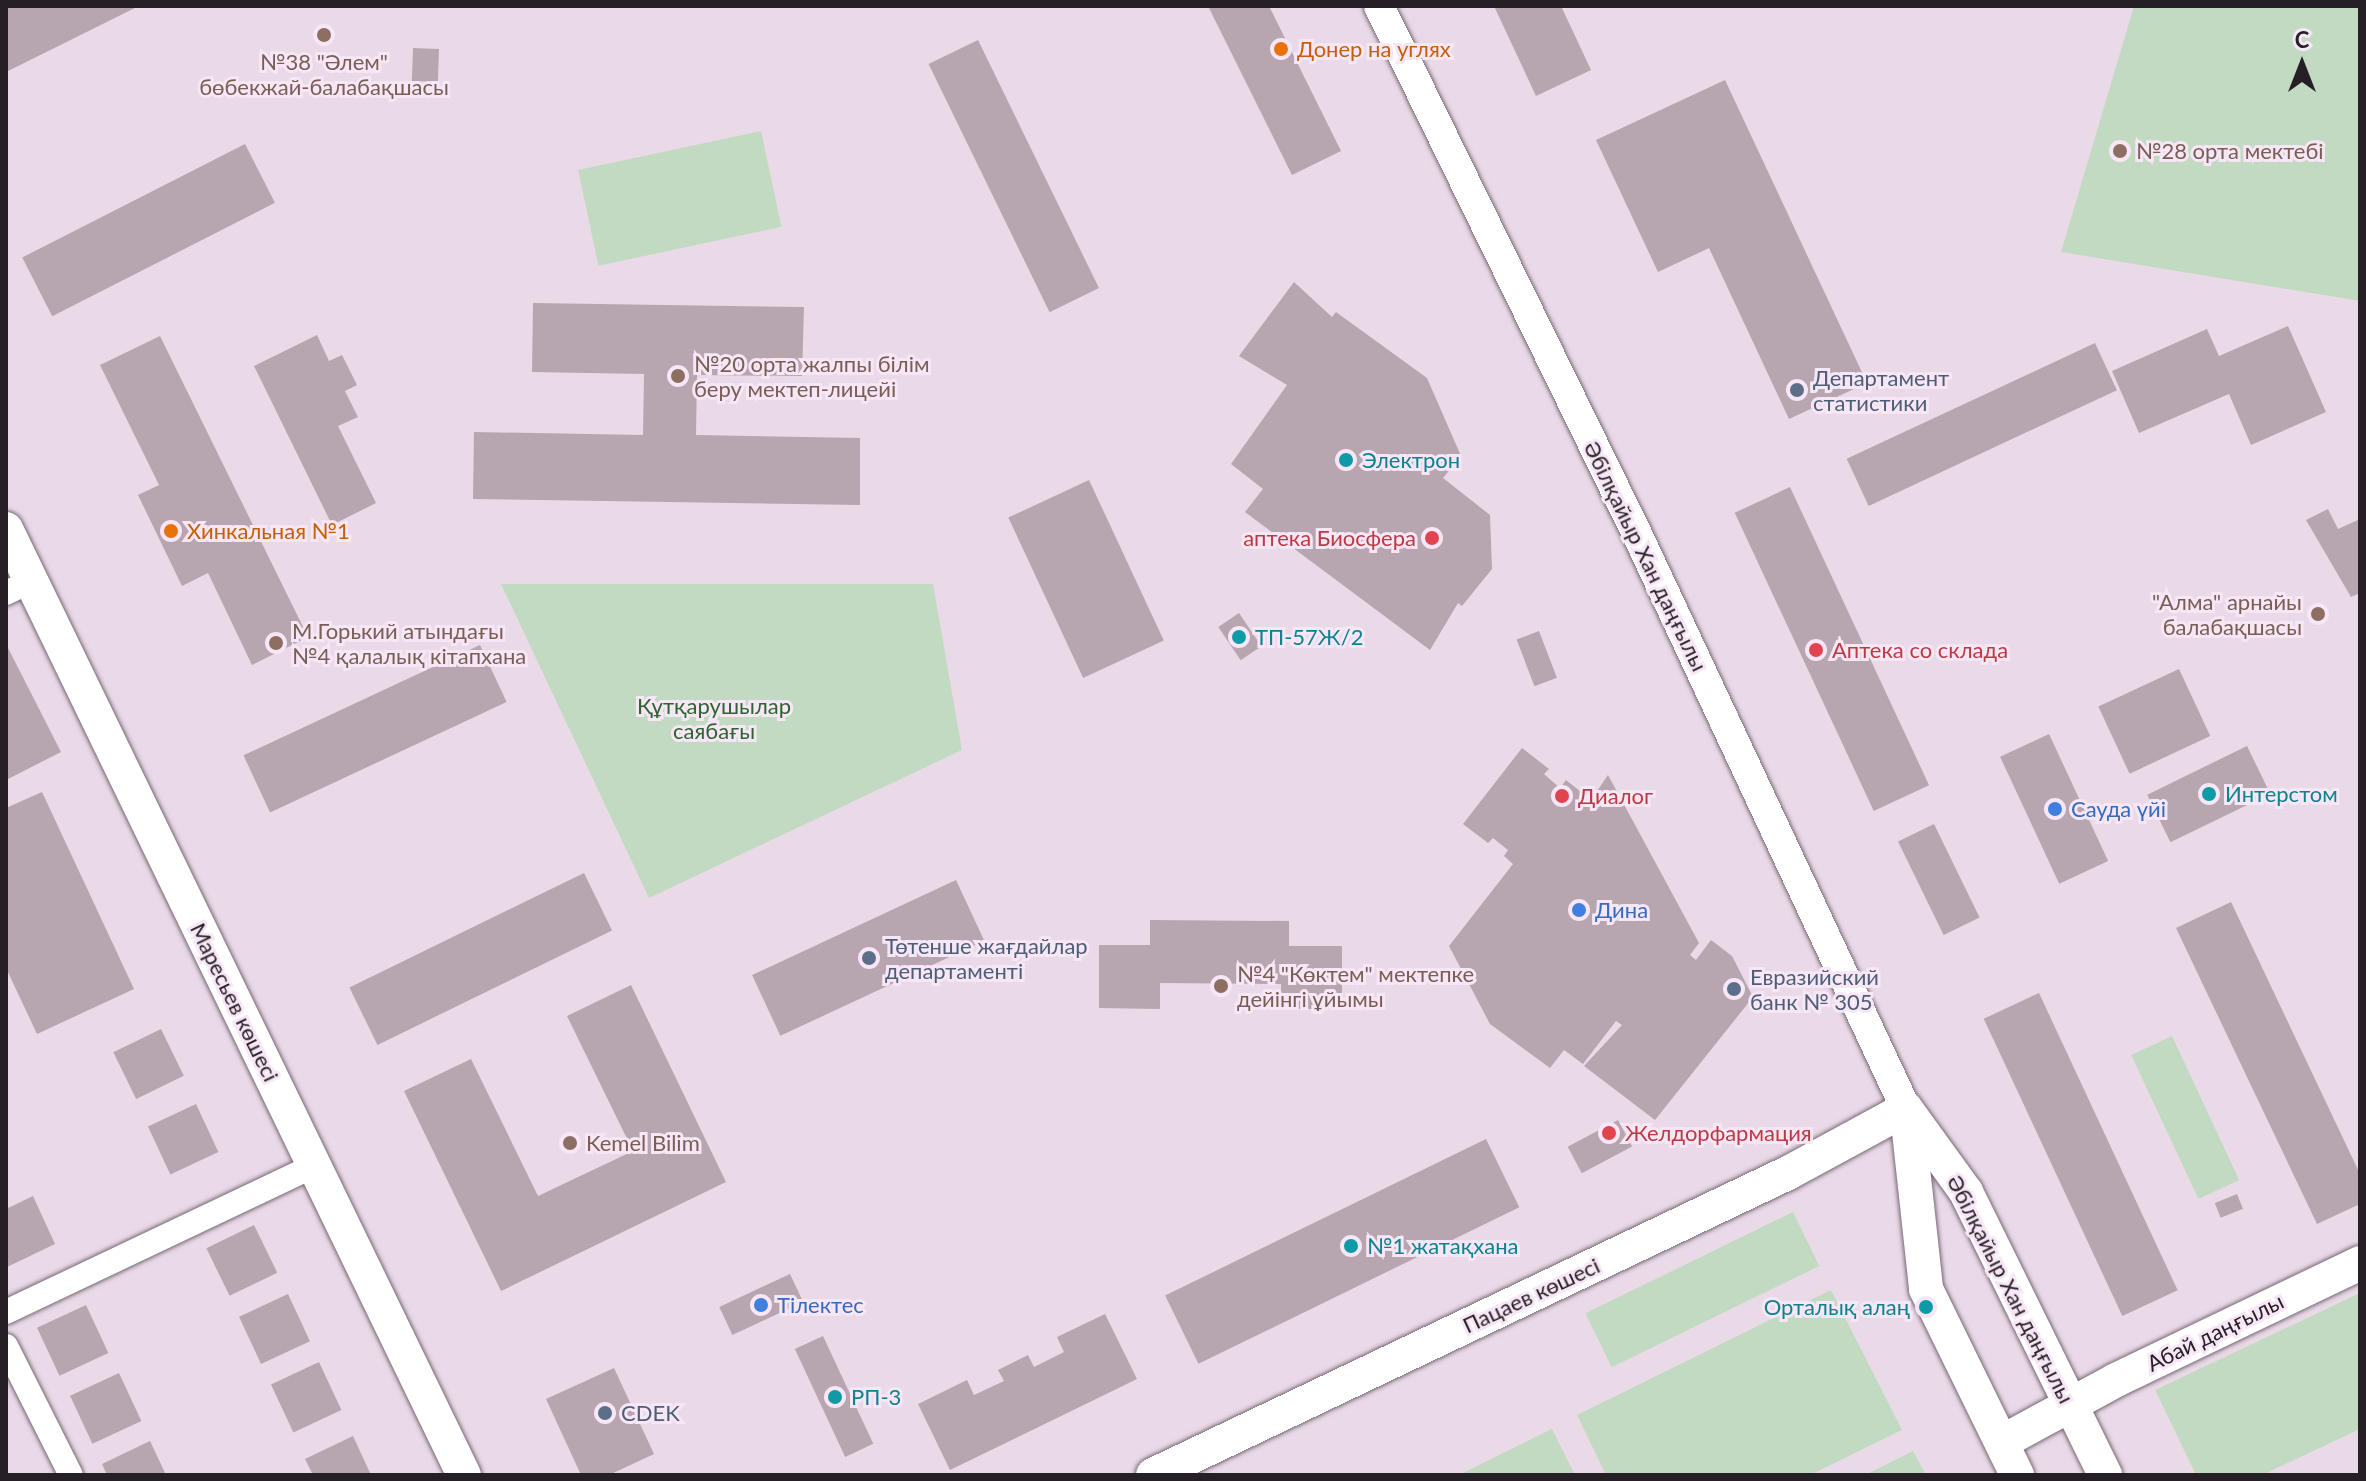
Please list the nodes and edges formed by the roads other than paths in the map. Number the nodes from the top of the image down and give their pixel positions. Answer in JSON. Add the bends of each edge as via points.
{"nodes":[{"id":1,"x":1379,"y":6,"type":"edge"},
{"id":2,"x":6,"y":529,"type":"edge"},
{"id":3,"x":19,"y":587,"type":"edge"},
{"id":4,"x":1906,"y":1109,"type":"junction"},
{"id":5,"x":314,"y":1166,"type":"junction"},
{"id":6,"x":2360,"y":1263,"type":"edge"},
{"id":7,"x":6,"y":1312,"type":"edge"},
{"id":8,"x":6,"y":1346,"type":"edge"},
{"id":9,"x":2072,"y":1406,"type":"junction"},
{"id":10,"x":2002,"y":1442,"type":"junction"},
{"id":11,"x":71,"y":1475,"type":"edge"},
{"id":12,"x":464,"y":1475,"type":"edge"},
{"id":13,"x":1153,"y":1475,"type":"edge"},
{"id":14,"x":2017,"y":1475,"type":"edge"},
{"id":15,"x":2105,"y":1475,"type":"edge"}],
"edges":[{"from":1,"to":4,"type":"street","name":"Әбілқайыр Хан даңғылы","via":[[1650,563]]},
{"from":2,"to":3,"type":"main road","name":"Маресьев көшесі"},
{"from":3,"to":5,"type":"main road","name":"Маресьев көшесі"},
{"from":4,"to":9,"type":"main road","name":"Әбілқайыр Хан даңғылы","via":[[1966,1192]]},
{"from":4,"to":10,"type":"main road","name":"Әбілқайыр Хан даңғылы","via":[[1926,1289]]},
{"from":4,"to":13,"type":"main road","name":"Пацаев көшесі","via":[[1788,1173]]},
{"from":5,"to":7,"type":"street"},
{"from":5,"to":12,"type":"main road","name":"Маресьев көшесі"},
{"from":6,"to":9,"type":"main road","name":"Абай даңғылы"},
{"from":8,"to":11,"type":"street"},
{"from":9,"to":10,"type":"main road","name":"Абай даңғылы"},
{"from":9,"to":15,"type":"main road","name":"Әбілқайыр Хан даңғылы"},
{"from":10,"to":14,"type":"main road","name":"Әбілқайыр Хан даңғылы"}]}
